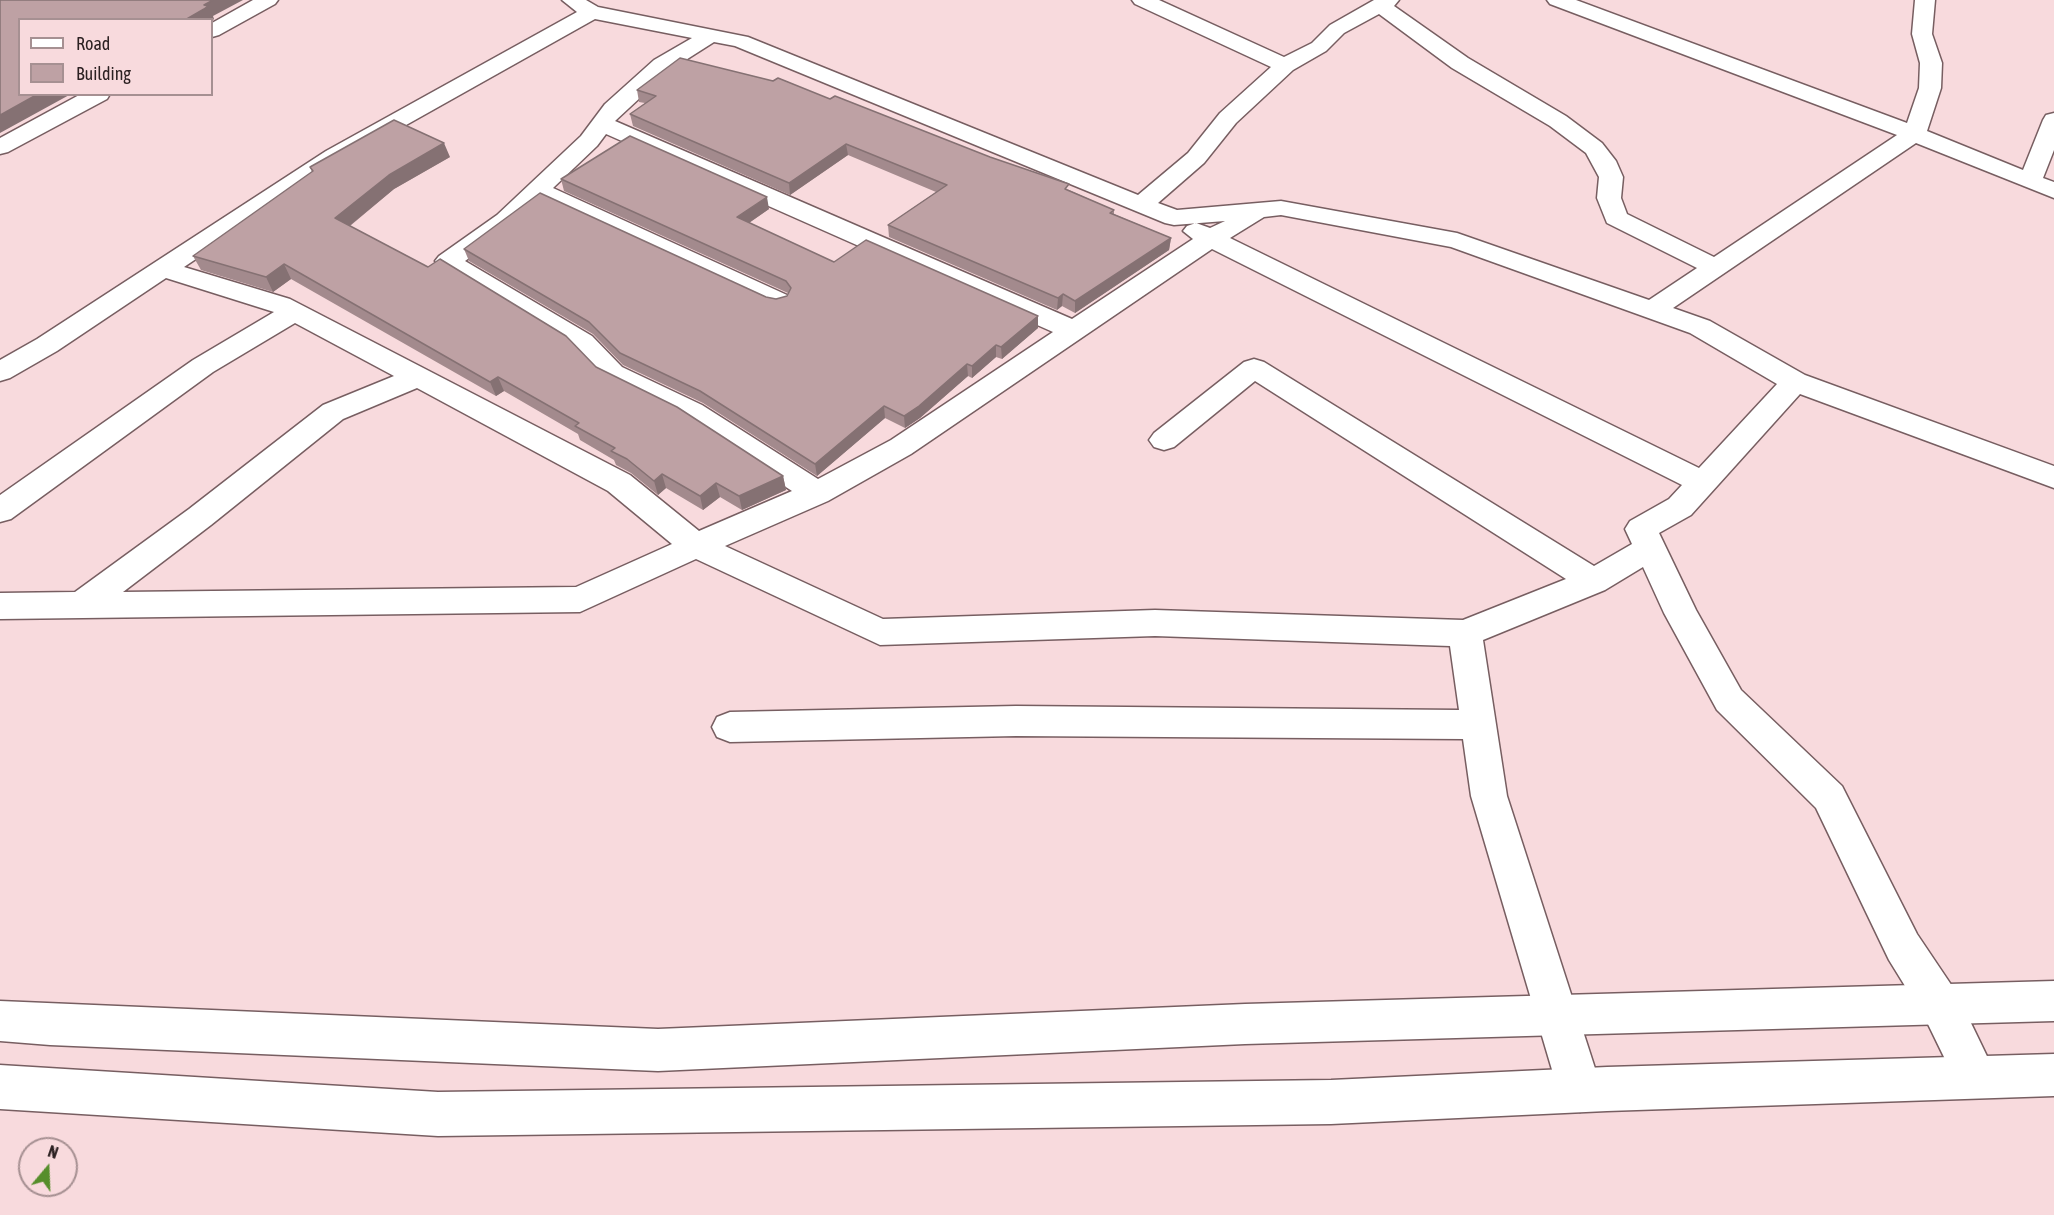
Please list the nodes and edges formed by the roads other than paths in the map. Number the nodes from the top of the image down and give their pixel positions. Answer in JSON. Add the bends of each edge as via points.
{"nodes":[{"id":1,"x":268,"y":0,"type":"edge"},
{"id":2,"x":1142,"y":0,"type":"edge"},
{"id":3,"x":1557,"y":0,"type":"edge"},
{"id":4,"x":1925,"y":0,"type":"edge"},
{"id":5,"x":1385,"y":3,"type":"edge"},
{"id":6,"x":591,"y":4,"type":"edge"},
{"id":7,"x":213,"y":30,"type":"edge"},
{"id":8,"x":711,"y":35,"type":"junction"},
{"id":9,"x":1285,"y":65,"type":"junction"},
{"id":10,"x":95,"y":96,"type":"edge"},
{"id":11,"x":2054,"y":120,"type":"edge"},
{"id":12,"x":602,"y":124,"type":"junction"},
{"id":13,"x":1914,"y":134,"type":"junction"},
{"id":14,"x":0,"y":147,"type":"edge"},
{"id":15,"x":2030,"y":182,"type":"junction"},
{"id":16,"x":537,"y":190,"type":"junction"},
{"id":17,"x":2054,"y":192,"type":"edge"},
{"id":18,"x":1142,"y":205,"type":"junction"},
{"id":19,"x":1264,"y":210,"type":"junction"},
{"id":20,"x":1174,"y":218,"type":"junction"},
{"id":21,"x":1210,"y":239,"type":"junction"},
{"id":22,"x":1716,"y":268,"type":"junction"},
{"id":23,"x":164,"y":269,"type":"junction"},
{"id":24,"x":778,"y":301,"type":"edge"},
{"id":25,"x":1652,"y":310,"type":"junction"},
{"id":26,"x":294,"y":312,"type":"junction"},
{"id":27,"x":1075,"y":331,"type":"junction"},
{"id":28,"x":0,"y":372,"type":"edge"},
{"id":29,"x":416,"y":378,"type":"junction"},
{"id":30,"x":1795,"y":382,"type":"junction"},
{"id":31,"x":1164,"y":440,"type":"dead end"},
{"id":32,"x":2054,"y":477,"type":"edge"},
{"id":33,"x":1702,"y":482,"type":"junction"},
{"id":34,"x":817,"y":493,"type":"junction"},
{"id":35,"x":0,"y":511,"type":"edge"},
{"id":36,"x":696,"y":546,"type":"junction"},
{"id":37,"x":1650,"y":548,"type":"junction"},
{"id":38,"x":1594,"y":581,"type":"junction"},
{"id":39,"x":82,"y":605,"type":"junction"},
{"id":40,"x":0,"y":606,"type":"edge"},
{"id":41,"x":1465,"y":633,"type":"junction"},
{"id":42,"x":1479,"y":725,"type":"junction"},
{"id":43,"x":730,"y":727,"type":"dead end"},
{"id":44,"x":2054,"y":1001,"type":"edge"},
{"id":45,"x":1941,"y":1006,"type":"junction"},
{"id":46,"x":1556,"y":1015,"type":"junction"},
{"id":47,"x":0,"y":1021,"type":"edge"},
{"id":48,"x":2054,"y":1075,"type":"edge"},
{"id":49,"x":1976,"y":1077,"type":"junction"},
{"id":50,"x":0,"y":1087,"type":"edge"},
{"id":51,"x":1580,"y":1090,"type":"junction"}],
"edges":[{"from":1,"to":7,"type":"main road"},
{"from":2,"to":9,"type":"main road"},
{"from":3,"to":13,"type":"main road"},
{"from":4,"to":13,"type":"main road","via":[[1922,34],[1931,63],[1930,88]]},
{"from":5,"to":9,"type":"main road","via":[[1337,29],[1319,47]]},
{"from":5,"to":22,"type":"main road","via":[[1460,63],[1558,121],[1594,148],[1611,177],[1609,198],[1616,218]]},
{"from":6,"to":8,"type":"main road"},
{"from":6,"to":23,"type":"main road","via":[[334,156]]},
{"from":8,"to":12,"type":"main road","via":[[662,65]]},
{"from":8,"to":18,"type":"main road","via":[[741,41]]},
{"from":9,"to":18,"type":"main road","via":[[1228,118],[1196,158]]},
{"from":10,"to":14,"type":"main road"},
{"from":11,"to":15,"type":"main road"},
{"from":12,"to":16,"type":"main road"},
{"from":12,"to":27,"type":"main road"},
{"from":13,"to":15,"type":"main road"},
{"from":13,"to":22,"type":"main road"},
{"from":15,"to":17,"type":"main road"},
{"from":16,"to":24,"type":"main road"},
{"from":16,"to":34,"type":"main road","via":[[506,220],[448,261],[582,342],[612,373],[692,412]]},
{"from":18,"to":20,"type":"main road"},
{"from":19,"to":20,"type":"main road"},
{"from":19,"to":21,"type":"main road"},
{"from":19,"to":25,"type":"main road","via":[[1281,208],[1457,241]]},
{"from":20,"to":21,"type":"main road"},
{"from":21,"to":27,"type":"main road"},
{"from":21,"to":33,"type":"main road"},
{"from":22,"to":25,"type":"main road"},
{"from":23,"to":26,"type":"main road"},
{"from":23,"to":28,"type":"main road"},
{"from":25,"to":30,"type":"main road","via":[[1700,327]]},
{"from":26,"to":29,"type":"main road"},
{"from":26,"to":35,"type":"main road","via":[[203,366]]},
{"from":27,"to":34,"type":"main road","via":[[901,447]]},
{"from":29,"to":36,"type":"main road","via":[[619,483]]},
{"from":29,"to":39,"type":"main road","via":[[333,412]]},
{"from":30,"to":32,"type":"main road"},
{"from":30,"to":33,"type":"main road"},
{"from":31,"to":38,"type":"main road","via":[[1254,368]]},
{"from":33,"to":37,"type":"main road","via":[[1680,507],[1641,529]]},
{"from":34,"to":36,"type":"main road"},
{"from":36,"to":39,"type":"main road","via":[[580,599]]},
{"from":36,"to":41,"type":"main road","via":[[880,632],[1155,622]]},
{"from":37,"to":38,"type":"main road"},
{"from":37,"to":45,"type":"main road","via":[[1729,700],[1830,797],[1903,947]]},
{"from":38,"to":41,"type":"main road"},
{"from":39,"to":40,"type":"main road"},
{"from":41,"to":42,"type":"main road"},
{"from":42,"to":43,"type":"main road","via":[[1016,721]]},
{"from":42,"to":46,"type":"main road","via":[[1489,796]]},
{"from":44,"to":45,"type":"main road"},
{"from":45,"to":46,"type":"main road"},
{"from":45,"to":49,"type":"main road"},
{"from":46,"to":47,"type":"main road","via":[[1245,1024],[658,1050]]},
{"from":46,"to":51,"type":"main road"},
{"from":48,"to":49,"type":"main road"},
{"from":49,"to":51,"type":"main road"},
{"from":50,"to":51,"type":"main road","via":[[438,1114],[1331,1102]]}]}
